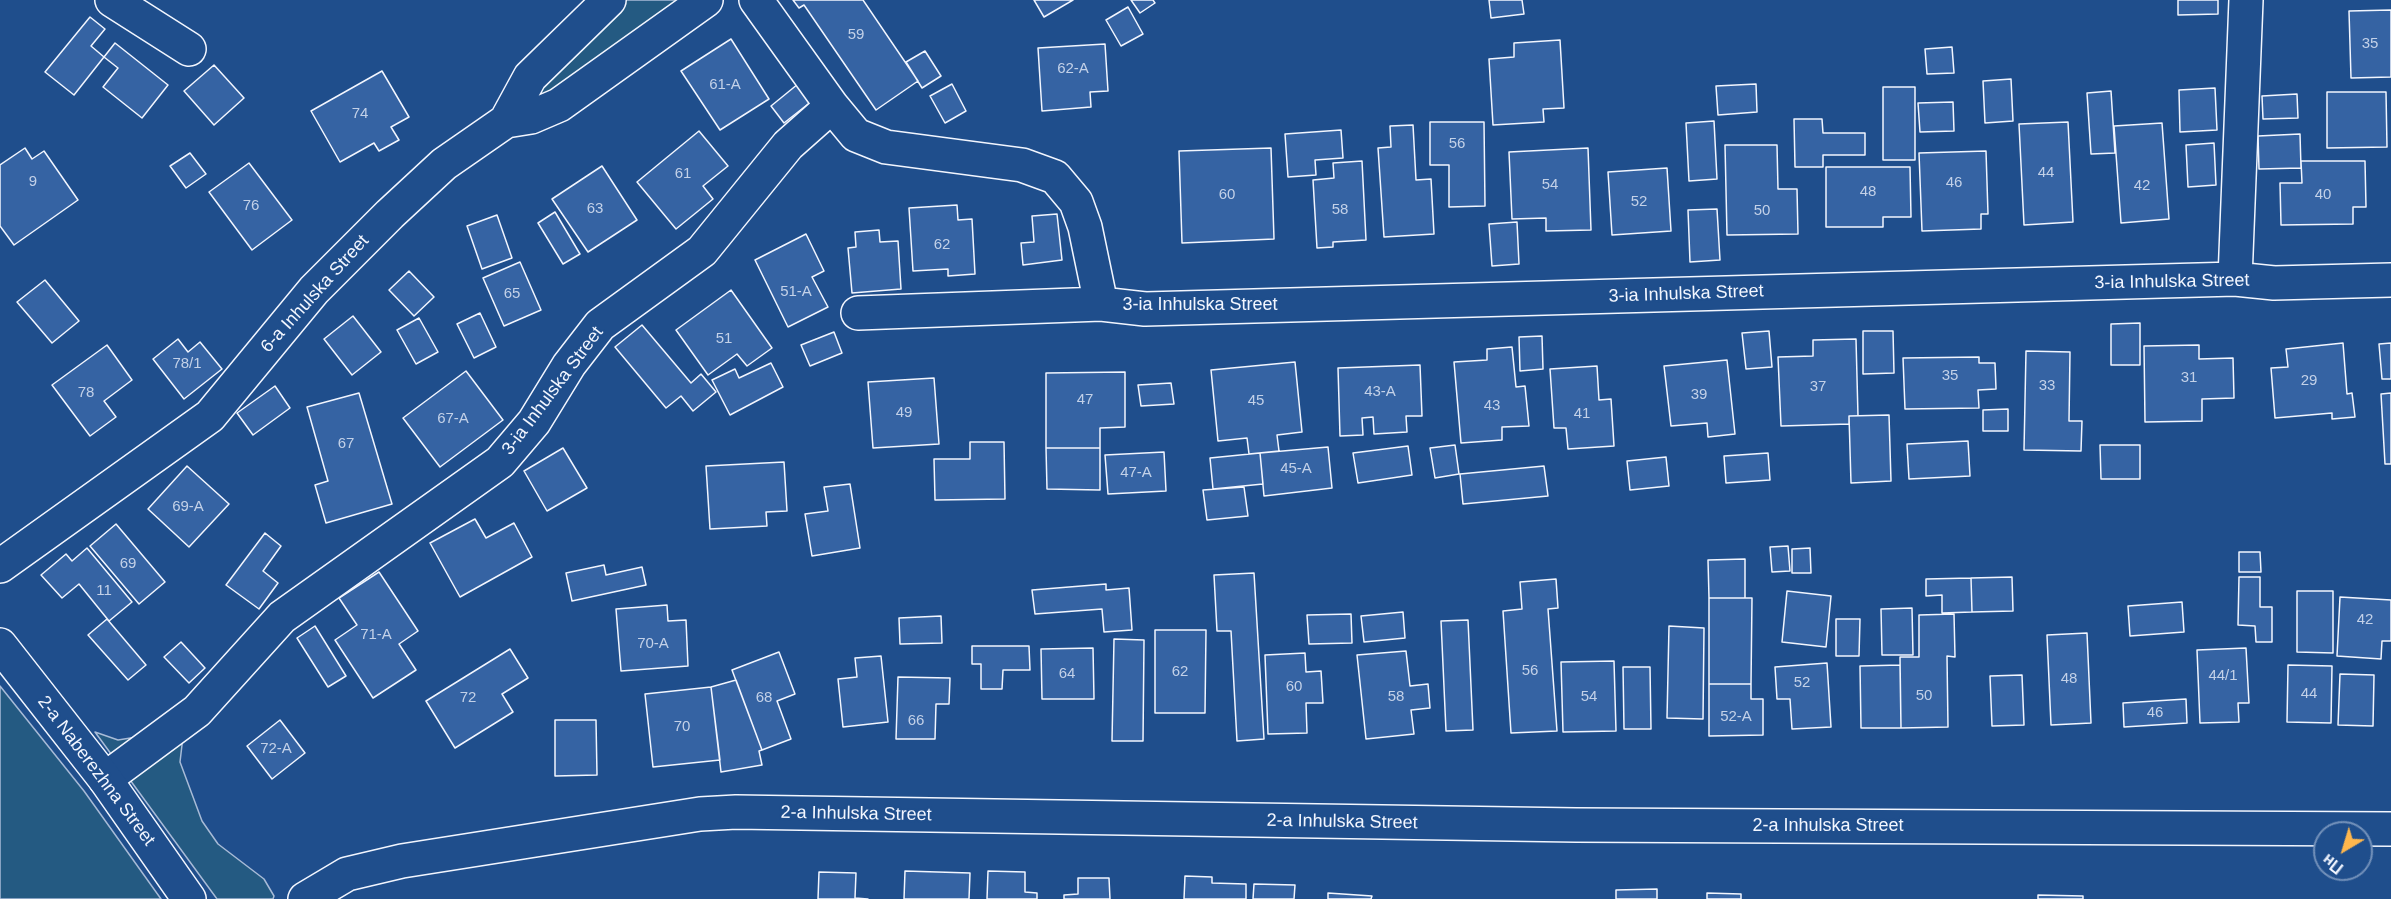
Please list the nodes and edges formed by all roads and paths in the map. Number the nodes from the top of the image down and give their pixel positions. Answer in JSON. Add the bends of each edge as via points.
{"nodes":[{"id":1,"x":112,"y":0,"type":"edge"},
{"id":2,"x":609,"y":0,"type":"edge"},
{"id":3,"x":706,"y":0,"type":"edge"},
{"id":4,"x":756,"y":0,"type":"edge"},
{"id":5,"x":2246,"y":0,"type":"edge"},
{"id":6,"x":189,"y":49,"type":"dead end"},
{"id":7,"x":832,"y":106,"type":"junction"},
{"id":8,"x":506,"y":122,"type":"junction"},
{"id":9,"x":2235,"y":279,"type":"junction"},
{"id":10,"x":2391,"y":280,"type":"edge"},
{"id":11,"x":1101,"y":304,"type":"junction"},
{"id":12,"x":858,"y":313,"type":"dead end"},
{"id":13,"x":0,"y":566,"type":"edge"},
{"id":14,"x":0,"y":645,"type":"edge"},
{"id":15,"x":105,"y":779,"type":"junction"},
{"id":16,"x":2391,"y":829,"type":"edge"},
{"id":17,"x":189,"y":899,"type":"edge"},
{"id":18,"x":305,"y":899,"type":"edge"}],
"edges":[{"from":1,"to":6,"type":"street"},
{"from":2,"to":8,"type":"street","name":"6-a Inhulska Street","via":[[530,76]]},
{"from":3,"to":8,"type":"street","via":[[559,105]]},
{"from":4,"to":7,"type":"street"},
{"from":5,"to":9,"type":"street"},
{"from":7,"to":11,"type":"street","name":"3-ia Inhulska Street","via":[[856,135],[886,147],[1022,165],[1055,177],[1076,202]]},
{"from":7,"to":15,"type":"street","name":"3-ia Inhulska Street","via":[[788,144],[702,251],[600,325],[568,365],[534,422],[500,462],[282,616],[197,711]]},
{"from":8,"to":13,"type":"street","name":"6-a Inhulska Street","via":[[444,164],[390,214],[314,290],[210,416]]},
{"from":9,"to":10,"type":"street","name":"3-ia Inhulska Street","via":[[2274,283]]},
{"from":9,"to":11,"type":"street","name":"3-ia Inhulska Street","via":[[1145,309]]},
{"from":11,"to":12,"type":"street"},
{"from":14,"to":15,"type":"street","name":"2-a Naberezhna Street"},
{"from":15,"to":17,"type":"street","name":"2-a Naberezhna Street"},
{"from":16,"to":18,"type":"street","name":"2-a Inhulska Street","via":[[1576,825],[727,813],[402,861],[347,874]]}]}
